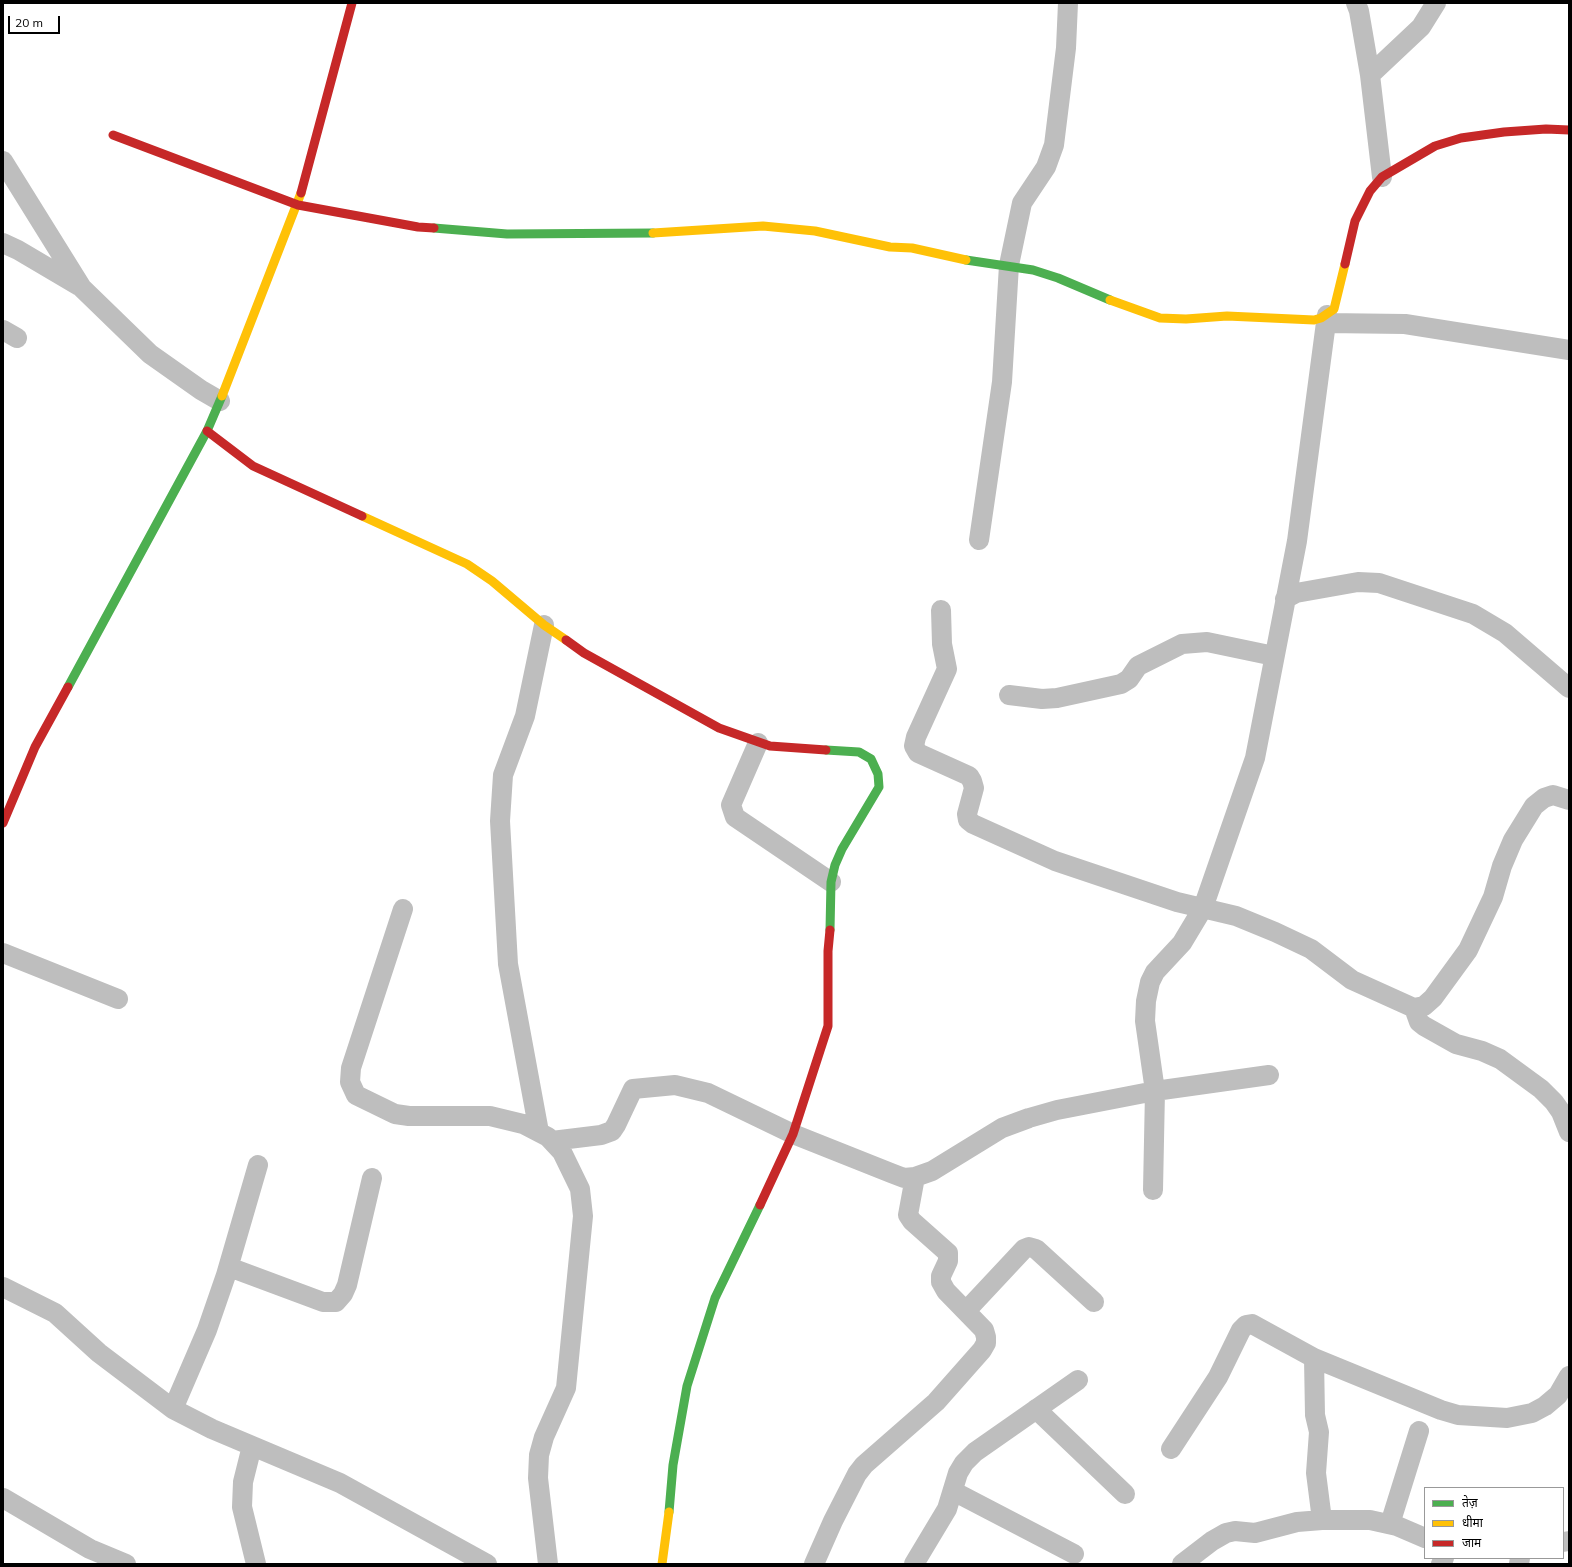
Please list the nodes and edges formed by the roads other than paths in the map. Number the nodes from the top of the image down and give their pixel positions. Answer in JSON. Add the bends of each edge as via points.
{"nodes":[{"id":1,"x":352,"y":3,"type":"edge"},
{"id":2,"x":1068,"y":3,"type":"edge"},
{"id":3,"x":1356,"y":3,"type":"edge"},
{"id":4,"x":1436,"y":3,"type":"edge"},
{"id":5,"x":1370,"y":75,"type":"junction"},
{"id":6,"x":1569,"y":130,"type":"edge"},
{"id":7,"x":113,"y":135,"type":"dead end"},
{"id":8,"x":3,"y":161,"type":"edge"},
{"id":9,"x":1382,"y":177,"type":"junction"},
{"id":10,"x":298,"y":205,"type":"junction"},
{"id":11,"x":3,"y":243,"type":"edge"},
{"id":12,"x":1008,"y":265,"type":"junction"},
{"id":13,"x":82,"y":288,"type":"junction"},
{"id":14,"x":1327,"y":319,"type":"junction"},
{"id":15,"x":1569,"y":350,"type":"edge"},
{"id":16,"x":220,"y":401,"type":"junction"},
{"id":17,"x":207,"y":431,"type":"junction"},
{"id":18,"x":979,"y":540,"type":"dead end"},
{"id":19,"x":1285,"y":599,"type":"junction"},
{"id":20,"x":941,"y":610,"type":"dead end"},
{"id":21,"x":544,"y":625,"type":"junction"},
{"id":22,"x":1274,"y":656,"type":"junction"},
{"id":23,"x":1569,"y":688,"type":"edge"},
{"id":24,"x":1008,"y":695,"type":"dead end"},
{"id":25,"x":758,"y":743,"type":"junction"},
{"id":26,"x":1569,"y":800,"type":"edge"},
{"id":27,"x":5,"y":814,"type":"edge"},
{"id":28,"x":831,"y":882,"type":"junction"},
{"id":29,"x":1203,"y":908,"type":"junction"},
{"id":30,"x":403,"y":909,"type":"dead end"},
{"id":31,"x":3,"y":954,"type":"edge"},
{"id":32,"x":118,"y":998,"type":"dead end"},
{"id":33,"x":1414,"y":1008,"type":"junction"},
{"id":34,"x":1269,"y":1074,"type":"dead end"},
{"id":35,"x":1155,"y":1091,"type":"junction"},
{"id":36,"x":1569,"y":1132,"type":"edge"},
{"id":37,"x":794,"y":1134,"type":"junction"},
{"id":38,"x":545,"y":1137,"type":"junction"},
{"id":39,"x":258,"y":1165,"type":"dead end"},
{"id":40,"x":915,"y":1177,"type":"junction"},
{"id":41,"x":372,"y":1178,"type":"dead end"},
{"id":42,"x":1153,"y":1190,"type":"dead end"},
{"id":43,"x":229,"y":1267,"type":"junction"},
{"id":44,"x":3,"y":1287,"type":"edge"},
{"id":45,"x":1094,"y":1302,"type":"dead end"},
{"id":46,"x":966,"y":1311,"type":"junction"},
{"id":47,"x":1314,"y":1358,"type":"junction"},
{"id":48,"x":1569,"y":1376,"type":"edge"},
{"id":49,"x":1078,"y":1380,"type":"dead end"},
{"id":50,"x":173,"y":1409,"type":"junction"},
{"id":51,"x":1036,"y":1409,"type":"junction"},
{"id":52,"x":1419,"y":1431,"type":"dead end"},
{"id":53,"x":252,"y":1446,"type":"junction"},
{"id":54,"x":1171,"y":1449,"type":"dead end"},
{"id":55,"x":953,"y":1491,"type":"junction"},
{"id":56,"x":1125,"y":1494,"type":"dead end"},
{"id":57,"x":3,"y":1498,"type":"edge"},
{"id":58,"x":1322,"y":1520,"type":"junction"},
{"id":59,"x":1390,"y":1524,"type":"junction"},
{"id":60,"x":1424,"y":1538,"type":"edge"},
{"id":61,"x":1074,"y":1554,"type":"dead end"},
{"id":62,"x":126,"y":1564,"type":"edge"},
{"id":63,"x":256,"y":1564,"type":"edge"},
{"id":64,"x":487,"y":1564,"type":"edge"},
{"id":65,"x":548,"y":1564,"type":"edge"},
{"id":66,"x":662,"y":1564,"type":"edge"},
{"id":67,"x":814,"y":1564,"type":"edge"},
{"id":68,"x":914,"y":1564,"type":"edge"},
{"id":69,"x":1182,"y":1564,"type":"edge"}],
"edges":[{"from":1,"to":10,"type":"street"},
{"from":2,"to":12,"type":"street","via":[[1066,48],[1054,145],[1046,167],[1022,203]]},
{"from":3,"to":5,"type":"street"},
{"from":4,"to":5,"type":"street","via":[[1421,26]]},
{"from":5,"to":9,"type":"street"},
{"from":6,"to":9,"type":"street","via":[[1504,132],[1461,138],[1435,146]]},
{"from":7,"to":10,"type":"street"},
{"from":8,"to":13,"type":"street"},
{"from":9,"to":14,"type":"street","via":[[1370,191],[1355,221],[1334,309]]},
{"from":10,"to":12,"type":"street","via":[[418,227],[507,234],[631,234],[763,226],[839,235],[890,247]]},
{"from":10,"to":16,"type":"street"},
{"from":11,"to":13,"type":"street"},
{"from":12,"to":14,"type":"street","via":[[1058,278],[1102,298],[1160,318],[1227,316]]},
{"from":12,"to":18,"type":"street","via":[[1002,382]]},
{"from":13,"to":16,"type":"street","via":[[150,354]]},
{"from":14,"to":15,"type":"street","via":[[1405,324]]},
{"from":14,"to":19,"type":"street","via":[[1297,541]]},
{"from":16,"to":17,"type":"street"},
{"from":17,"to":21,"type":"street","via":[[253,466],[467,564],[492,581]]},
{"from":17,"to":27,"type":"street","via":[[35,747]]},
{"from":19,"to":22,"type":"street"},
{"from":19,"to":23,"type":"street","via":[[1296,593],[1358,582],[1379,583],[1473,614],[1506,633]]},
{"from":20,"to":29,"type":"street","via":[[942,644],[947,670],[914,746],[918,753],[969,776],[974,788],[967,814],[968,820],[1054,860],[1177,902]]},
{"from":21,"to":25,"type":"street","via":[[608,667],[719,728]]},
{"from":21,"to":38,"type":"street","via":[[525,716],[503,775],[500,821],[508,964]]},
{"from":22,"to":24,"type":"street","via":[[1207,642],[1182,644],[1138,666],[1129,679],[1121,684],[1057,698]]},
{"from":22,"to":29,"type":"street","via":[[1255,758]]},
{"from":25,"to":28,"type":"street","via":[[731,805],[735,817]]},
{"from":25,"to":28,"type":"street","via":[[859,752],[870,759],[878,774],[879,787],[842,849]]},
{"from":26,"to":33,"type":"street","via":[[1553,795],[1534,806],[1512,840],[1493,897],[1468,950],[1433,998],[1424,1006]]},
{"from":28,"to":37,"type":"street","via":[[828,1026]]},
{"from":29,"to":33,"type":"street","via":[[1236,916],[1311,949],[1352,980]]},
{"from":29,"to":35,"type":"street","via":[[1184,940],[1155,972],[1150,982],[1145,1021]]},
{"from":30,"to":38,"type":"street","via":[[351,1068],[350,1082],[356,1095],[395,1114],[490,1116],[522,1124]]},
{"from":31,"to":32,"type":"street"},
{"from":33,"to":36,"type":"street","via":[[1419,1022],[1424,1026],[1456,1044],[1500,1059],[1541,1089],[1558,1107]]},
{"from":34,"to":35,"type":"street"},
{"from":35,"to":40,"type":"street","via":[[1029,1118],[1002,1128],[932,1171]]},
{"from":35,"to":42,"type":"street"},
{"from":37,"to":38,"type":"street","via":[[708,1094],[675,1085],[633,1089],[612,1131],[601,1135]]},
{"from":37,"to":40,"type":"street","via":[[891,1174],[904,1178]]},
{"from":37,"to":66,"type":"street","via":[[715,1298],[687,1386]]},
{"from":38,"to":65,"type":"street","via":[[562,1152],[580,1189],[583,1216],[566,1388],[539,1455],[538,1478]]},
{"from":39,"to":43,"type":"street"},
{"from":40,"to":46,"type":"street","via":[[908,1215],[948,1253],[941,1282],[946,1291]]},
{"from":41,"to":43,"type":"street","via":[[347,1285],[336,1302],[322,1302]]},
{"from":43,"to":50,"type":"street","via":[[207,1330]]},
{"from":44,"to":50,"type":"street","via":[[55,1313],[99,1353]]},
{"from":45,"to":46,"type":"street","via":[[1036,1249],[1030,1247],[1024,1249]]},
{"from":46,"to":67,"type":"street","via":[[984,1330],[986,1336],[982,1350],[936,1402],[864,1465],[833,1521]]},
{"from":47,"to":48,"type":"street","via":[[1441,1410],[1476,1417],[1507,1418],[1532,1413],[1558,1395]]},
{"from":47,"to":54,"type":"street","via":[[1259,1327],[1246,1325],[1241,1330],[1218,1377]]},
{"from":47,"to":58,"type":"street","via":[[1315,1415],[1319,1432],[1316,1473]]},
{"from":49,"to":51,"type":"street"},
{"from":50,"to":53,"type":"street"},
{"from":51,"to":55,"type":"street","via":[[975,1452],[958,1473]]},
{"from":51,"to":56,"type":"street"},
{"from":52,"to":59,"type":"street"},
{"from":53,"to":63,"type":"street","via":[[243,1482],[242,1507]]},
{"from":53,"to":64,"type":"street","via":[[340,1483]]},
{"from":55,"to":61,"type":"street"},
{"from":55,"to":68,"type":"street","via":[[947,1509]]},
{"from":57,"to":62,"type":"street","via":[[90,1549]]},
{"from":58,"to":59,"type":"street","via":[[1370,1520]]},
{"from":58,"to":69,"type":"street","via":[[1297,1522],[1255,1533],[1226,1533]]},
{"from":59,"to":60,"type":"street"}]}
